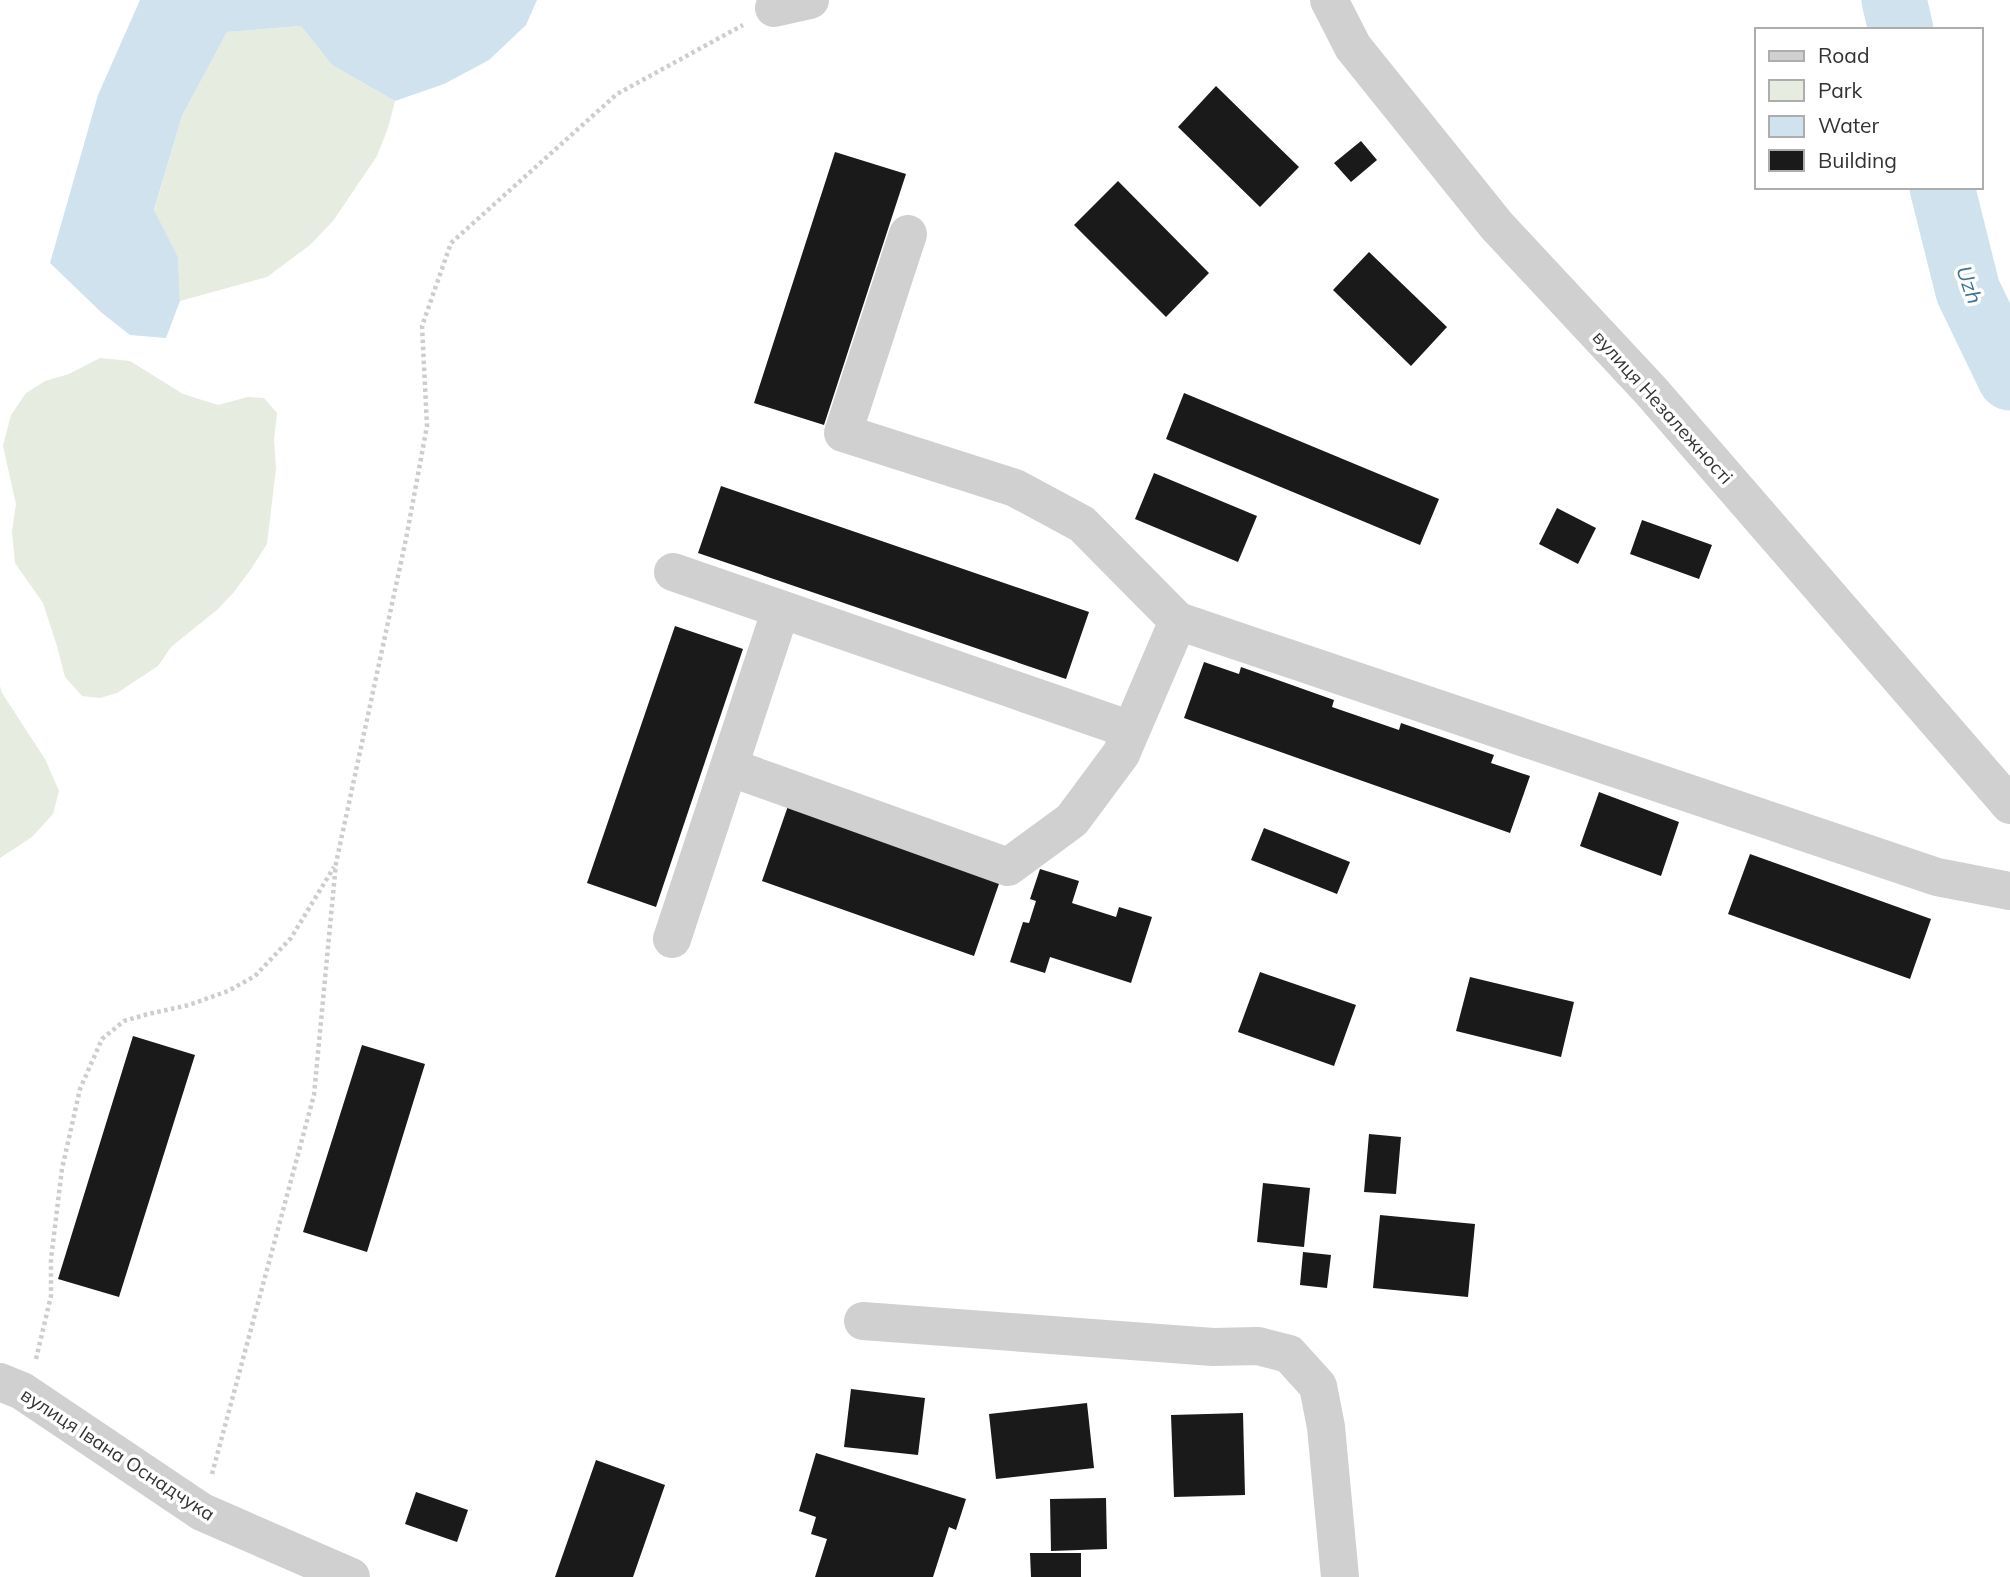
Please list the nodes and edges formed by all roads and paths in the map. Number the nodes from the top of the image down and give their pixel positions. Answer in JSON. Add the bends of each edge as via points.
{"nodes":[{"id":1,"x":1329,"y":0,"type":"edge"},
{"id":2,"x":792,"y":4,"type":"edge"},
{"id":3,"x":908,"y":234,"type":"dead end"},
{"id":4,"x":673,"y":572,"type":"dead end"},
{"id":5,"x":780,"y":609,"type":"junction"},
{"id":6,"x":1178,"y":621,"type":"junction"},
{"id":7,"x":1131,"y":730,"type":"junction"},
{"id":8,"x":729,"y":767,"type":"junction"},
{"id":9,"x":2010,"y":805,"type":"edge"},
{"id":10,"x":336,"y":863,"type":"junction"},
{"id":11,"x":2010,"y":891,"type":"edge"},
{"id":12,"x":672,"y":939,"type":"dead end"},
{"id":13,"x":863,"y":1321,"type":"dead end"},
{"id":14,"x":11,"y":1387,"type":"edge"},
{"id":15,"x":202,"y":1512,"type":"junction"},
{"id":16,"x":351,"y":1577,"type":"edge"},
{"id":17,"x":1340,"y":1577,"type":"edge"}],
"edges":[{"from":1,"to":9,"type":"street","name":"вулиця Незалежності","via":[[1353,47],[1497,226],[1651,391]]},
{"from":2,"to":10,"type":"path","via":[[617,94],[451,243],[422,326],[426,426]]},
{"from":3,"to":6,"type":"street","via":[[843,433],[1015,488],[1082,524]]},
{"from":4,"to":5,"type":"street"},
{"from":5,"to":7,"type":"street"},
{"from":5,"to":8,"type":"street"},
{"from":6,"to":7,"type":"street"},
{"from":6,"to":11,"type":"street","via":[[1937,877]]},
{"from":7,"to":8,"type":"street","via":[[1121,754],[1072,820],[1008,867]]},
{"from":8,"to":12,"type":"street"},
{"from":10,"to":14,"type":"path","via":[[291,938],[255,976],[189,1005],[124,1021],[102,1039],[80,1089],[62,1169],[51,1296],[37,1355]]},
{"from":10,"to":15,"type":"path","via":[[314,1095]]},
{"from":13,"to":17,"type":"street","via":[[1213,1347],[1258,1346],[1289,1354],[1318,1386]]},
{"from":14,"to":15,"type":"street","name":"вулиця Івана Оснадчука"},
{"from":15,"to":16,"type":"street","name":"вулиця Івана Оснадчука"}]}
